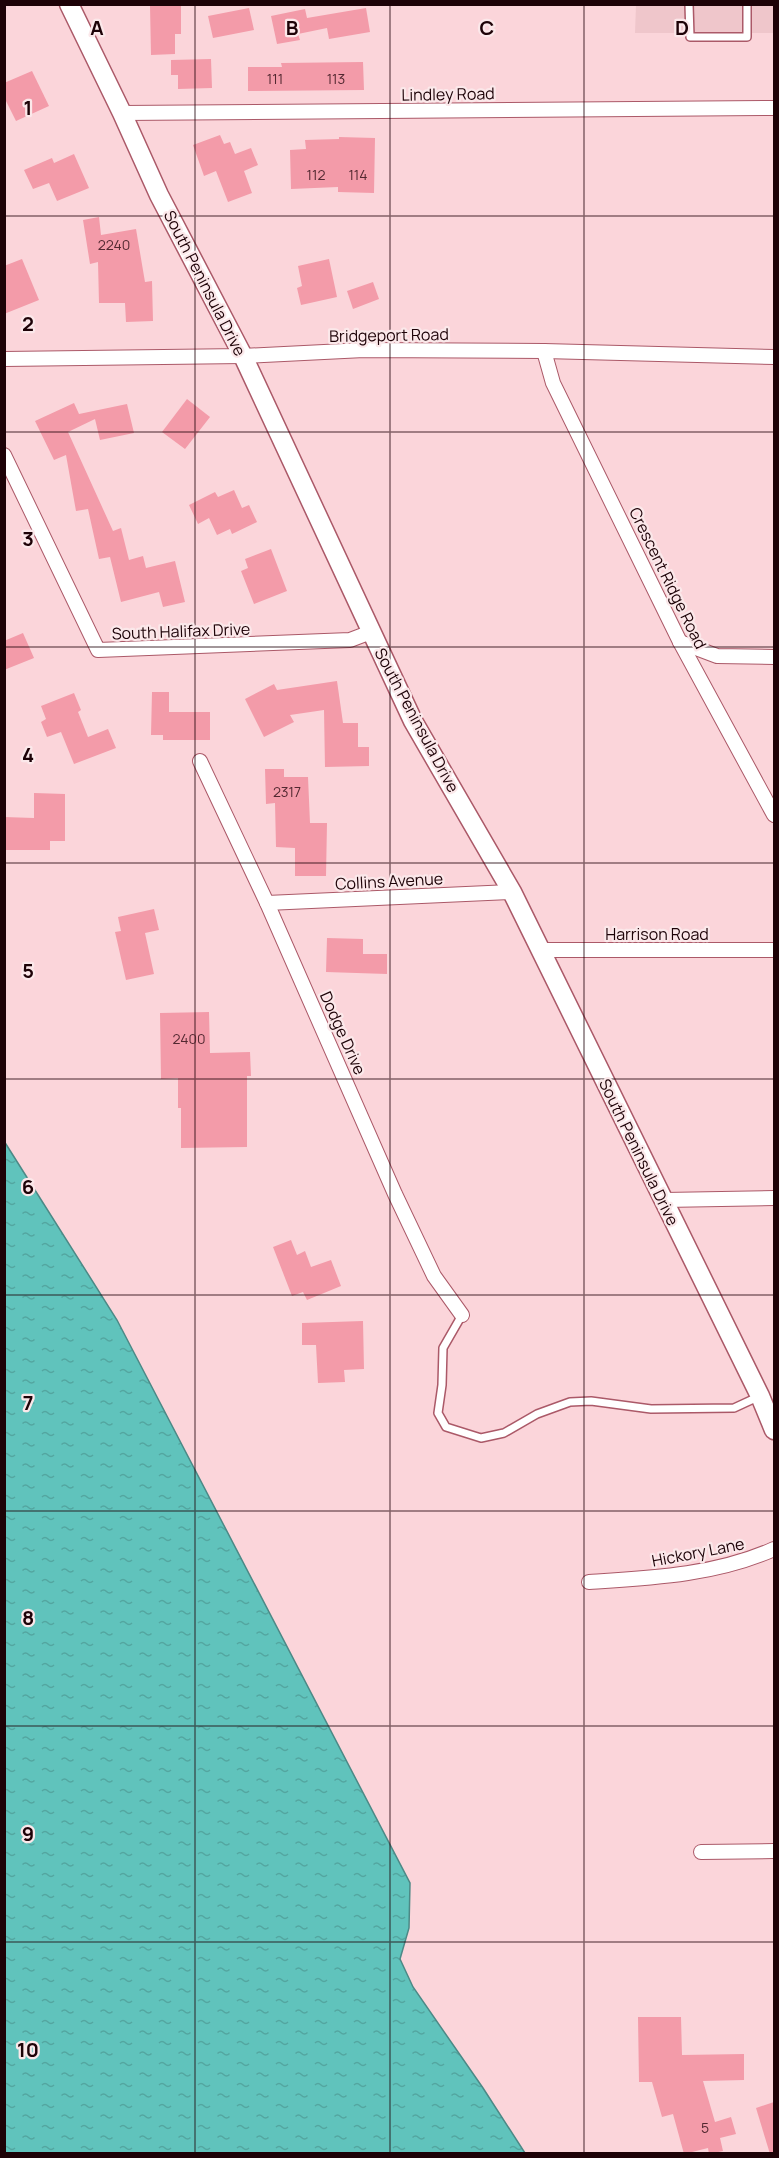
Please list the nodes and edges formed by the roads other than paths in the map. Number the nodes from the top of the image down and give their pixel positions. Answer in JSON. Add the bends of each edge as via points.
{"nodes":[{"id":1,"x":69,"y":4,"type":"edge"},
{"id":2,"x":689,"y":4,"type":"edge"},
{"id":3,"x":747,"y":4,"type":"edge"},
{"id":4,"x":774,"y":108,"type":"edge"},
{"id":5,"x":122,"y":113,"type":"junction"},
{"id":6,"x":544,"y":351,"type":"junction"},
{"id":7,"x":243,"y":356,"type":"junction"},
{"id":8,"x":774,"y":357,"type":"edge"},
{"id":9,"x":4,"y":359,"type":"edge"},
{"id":10,"x":4,"y":455,"type":"edge"},
{"id":11,"x":371,"y":632,"type":"junction"},
{"id":12,"x":680,"y":642,"type":"junction"},
{"id":13,"x":774,"y":657,"type":"edge"},
{"id":14,"x":200,"y":761,"type":"dead end"},
{"id":15,"x":774,"y":815,"type":"edge"},
{"id":16,"x":512,"y":892,"type":"junction"},
{"id":17,"x":267,"y":903,"type":"junction"},
{"id":18,"x":540,"y":950,"type":"junction"},
{"id":19,"x":774,"y":950,"type":"edge"},
{"id":20,"x":774,"y":1198,"type":"edge"},
{"id":21,"x":664,"y":1200,"type":"junction"},
{"id":22,"x":462,"y":1315,"type":"joint"},
{"id":23,"x":760,"y":1396,"type":"junction"},
{"id":24,"x":774,"y":1430,"type":"edge"},
{"id":25,"x":774,"y":1549,"type":"edge"},
{"id":26,"x":589,"y":1582,"type":"dead end"},
{"id":27,"x":774,"y":1851,"type":"edge"},
{"id":28,"x":700,"y":1852,"type":"dead end"}],
"edges":[{"from":1,"to":5,"type":"main road","name":"South Peninsula Drive"},
{"from":2,"to":3,"type":"lane","via":[[690,37],[747,37]]},
{"from":4,"to":5,"type":"street","name":"Lindley Road"},
{"from":5,"to":7,"type":"main road","name":"South Peninsula Drive","via":[[159,195]]},
{"from":6,"to":7,"type":"street","name":"Bridgeport Road","via":[[364,350]]},
{"from":6,"to":8,"type":"street","name":"Bridgeport Road"},
{"from":6,"to":12,"type":"street","name":"Crescent Ridge Road","via":[[553,384]]},
{"from":7,"to":9,"type":"street","name":"Bridgeport Road"},
{"from":7,"to":11,"type":"main road","name":"South Peninsula Drive"},
{"from":10,"to":11,"type":"street","name":"South Halifax Drive","via":[[98,650],[350,640]]},
{"from":11,"to":16,"type":"main road","name":"South Peninsula Drive","via":[[413,721]]},
{"from":12,"to":13,"type":"street","via":[[717,656]]},
{"from":12,"to":15,"type":"street","name":"Crescent Ridge Road"},
{"from":14,"to":17,"type":"street","name":"Dodge Drive"},
{"from":16,"to":17,"type":"street","name":"Collins Avenue"},
{"from":16,"to":18,"type":"main road","name":"South Peninsula Drive"},
{"from":17,"to":22,"type":"street","name":"Dodge Drive","via":[[405,1215],[434,1276]]},
{"from":18,"to":19,"type":"street","name":"Harrison Road"},
{"from":18,"to":21,"type":"main road","name":"South Peninsula Drive"},
{"from":20,"to":21,"type":"street"},
{"from":21,"to":23,"type":"main road","name":"South Peninsula Drive"},
{"from":22,"to":23,"type":"lane","via":[[443,1348],[438,1413],[446,1427],[474,1437],[504,1433],[537,1414],[570,1402],[651,1409],[734,1408]]},
{"from":23,"to":24,"type":"main road","name":"South Peninsula Drive"},
{"from":25,"to":26,"type":"street","name":"Hickory Lane","via":[[749,1561],[675,1576]]},
{"from":27,"to":28,"type":"street"}]}
